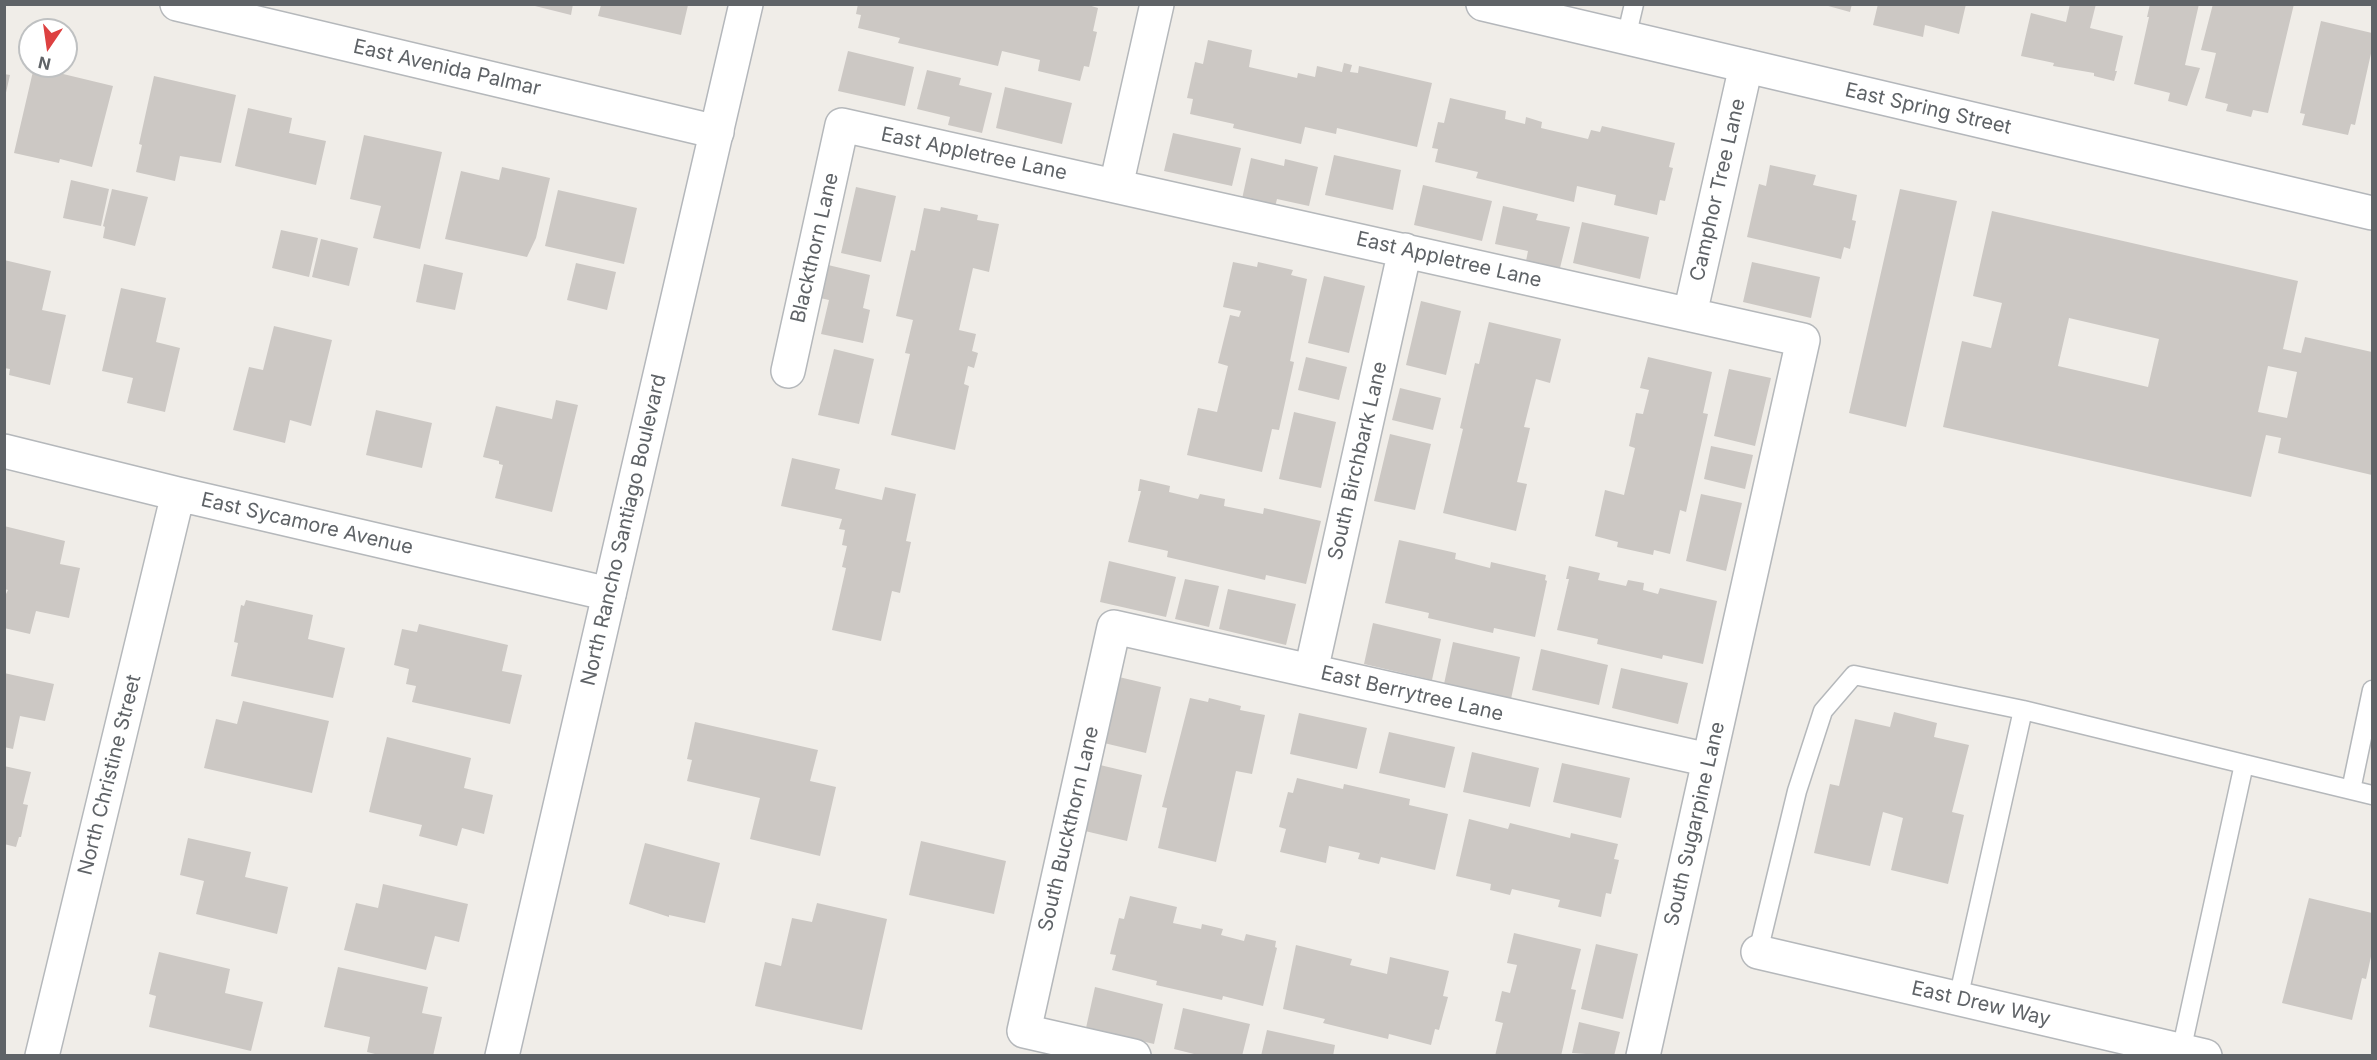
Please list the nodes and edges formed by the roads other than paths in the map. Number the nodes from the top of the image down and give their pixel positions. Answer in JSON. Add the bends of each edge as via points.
{"nodes":[{"id":1,"x":177,"y":4,"type":"edge"},
{"id":2,"x":746,"y":4,"type":"edge"},
{"id":3,"x":1157,"y":4,"type":"edge"},
{"id":4,"x":1483,"y":4,"type":"edge"},
{"id":5,"x":1634,"y":4,"type":"edge"},
{"id":6,"x":1517,"y":8,"type":"edge"},
{"id":7,"x":1626,"y":39,"type":"junction"},
{"id":8,"x":1746,"y":66,"type":"junction"},
{"id":9,"x":842,"y":125,"type":"joint"},
{"id":10,"x":717,"y":132,"type":"junction"},
{"id":11,"x":1116,"y":186,"type":"junction"},
{"id":12,"x":2373,"y":213,"type":"edge"},
{"id":13,"x":1405,"y":250,"type":"junction"},
{"id":14,"x":1690,"y":314,"type":"junction"},
{"id":15,"x":788,"y":371,"type":"dead end"},
{"id":16,"x":4,"y":451,"type":"edge"},
{"id":17,"x":178,"y":494,"type":"junction"},
{"id":18,"x":1747,"y":592,"type":"joint"},
{"id":19,"x":609,"y":594,"type":"junction"},
{"id":20,"x":1114,"y":627,"type":"joint"},
{"id":21,"x":1311,"y":671,"type":"junction"},
{"id":22,"x":2373,"y":690,"type":"edge"},
{"id":23,"x":2023,"y":710,"type":"junction"},
{"id":24,"x":1709,"y":760,"type":"junction"},
{"id":25,"x":2244,"y":764,"type":"junction"},
{"id":26,"x":2351,"y":790,"type":"junction"},
{"id":27,"x":2373,"y":795,"type":"edge"},
{"id":28,"x":1758,"y":952,"type":"joint"},
{"id":29,"x":1958,"y":999,"type":"junction"},
{"id":30,"x":2189,"y":1054,"type":"edge"},
{"id":31,"x":42,"y":1056,"type":"edge"},
{"id":32,"x":502,"y":1056,"type":"edge"},
{"id":33,"x":1134,"y":1056,"type":"edge"},
{"id":34,"x":1643,"y":1056,"type":"edge"}],
"edges":[{"from":1,"to":10,"type":"street","name":"East Avenida Palmar"},
{"from":2,"to":10,"type":"street","name":"North Rancho Santiago Boulevard"},
{"from":3,"to":11,"type":"street"},
{"from":4,"to":6,"type":"street","name":"East Spring Street"},
{"from":5,"to":7,"type":"lane"},
{"from":6,"to":7,"type":"street","name":"East Spring Street"},
{"from":7,"to":8,"type":"street","name":"East Spring Street"},
{"from":8,"to":12,"type":"street","name":"East Spring Street"},
{"from":8,"to":14,"type":"street","name":"Camphor Tree Lane"},
{"from":9,"to":11,"type":"street","name":"East Appletree Lane"},
{"from":9,"to":15,"type":"street","name":"Blackthorn Lane"},
{"from":10,"to":19,"type":"street","name":"North Rancho Santiago Boulevard"},
{"from":11,"to":13,"type":"street","name":"East Appletree Lane"},
{"from":13,"to":14,"type":"street","name":"East Appletree Lane"},
{"from":13,"to":21,"type":"street","name":"South Birchbark Lane"},
{"from":14,"to":18,"type":"street","name":"East Appletree Lane","via":[[1803,340]]},
{"from":16,"to":17,"type":"street","name":"East Sycamore Avenue"},
{"from":17,"to":19,"type":"street","name":"East Sycamore Avenue"},
{"from":17,"to":31,"type":"street","name":"North Christine Street"},
{"from":18,"to":24,"type":"street","name":"South Sugarpine Lane"},
{"from":19,"to":32,"type":"street","name":"North Rancho Santiago Boulevard"},
{"from":20,"to":21,"type":"street","name":"East Berrytree Lane"},
{"from":20,"to":33,"type":"street","name":"South Buckthorn Lane","via":[[1024,1031]]},
{"from":21,"to":24,"type":"street","name":"East Berrytree Lane"},
{"from":22,"to":26,"type":"lane"},
{"from":23,"to":25,"type":"lane"},
{"from":23,"to":28,"type":"lane","via":[[1854,675],[1823,711],[1797,791]]},
{"from":23,"to":29,"type":"lane"},
{"from":24,"to":34,"type":"street","name":"South Sugarpine Lane"},
{"from":25,"to":26,"type":"lane"},
{"from":25,"to":30,"type":"lane"},
{"from":26,"to":27,"type":"lane"},
{"from":28,"to":29,"type":"street","name":"East Drew Way"},
{"from":29,"to":30,"type":"street","name":"East Drew Way"}]}
